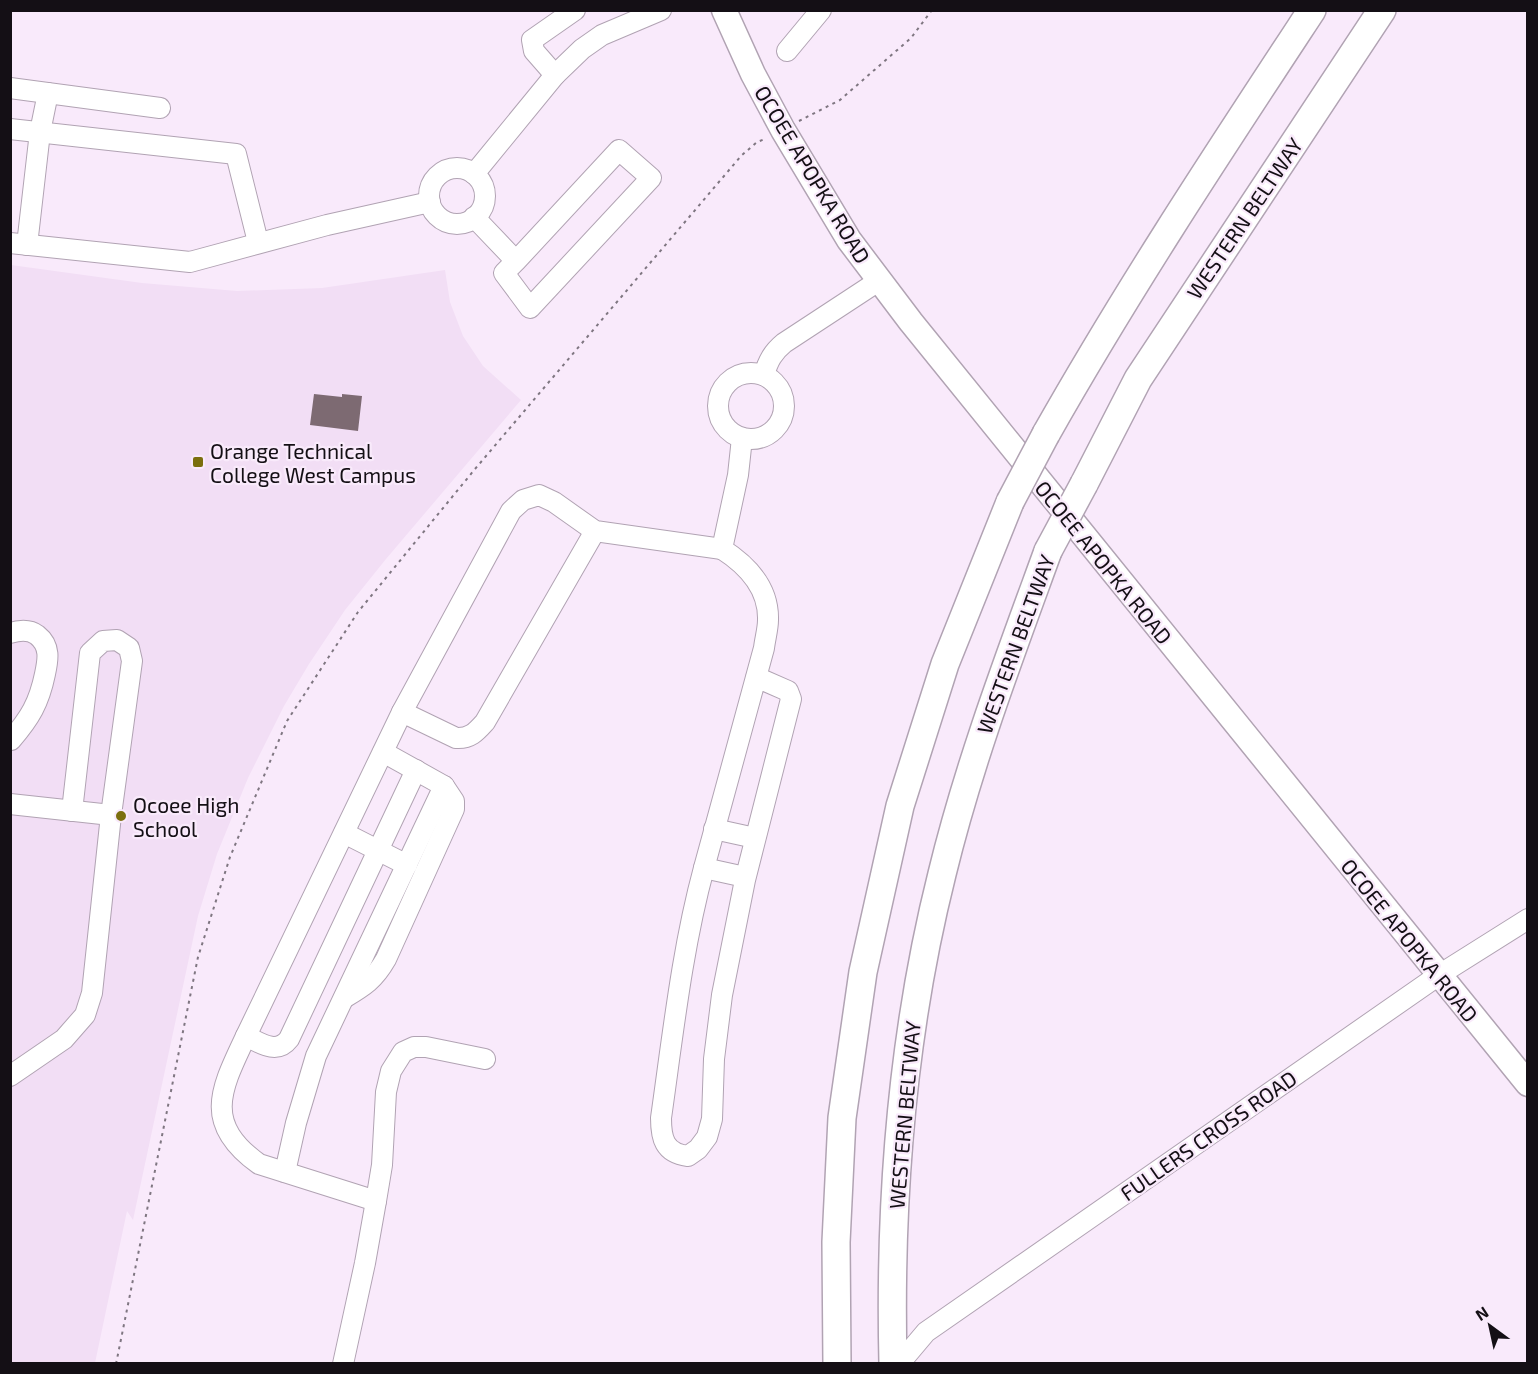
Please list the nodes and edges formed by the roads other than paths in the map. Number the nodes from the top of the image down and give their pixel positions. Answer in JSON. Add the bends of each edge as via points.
{"nodes":[{"id":1,"x":575,"y":10,"type":"edge"},
{"id":2,"x":724,"y":10,"type":"edge"},
{"id":3,"x":821,"y":10,"type":"edge"},
{"id":4,"x":1312,"y":10,"type":"edge"},
{"id":5,"x":1382,"y":10,"type":"edge"},
{"id":6,"x":648,"y":13,"type":"edge"},
{"id":7,"x":787,"y":51,"type":"dead end"},
{"id":8,"x":555,"y":75,"type":"junction"},
{"id":9,"x":10,"y":88,"type":"edge"},
{"id":10,"x":48,"y":93,"type":"junction"},
{"id":11,"x":160,"y":108,"type":"dead end"},
{"id":12,"x":10,"y":129,"type":"edge"},
{"id":13,"x":40,"y":132,"type":"junction"},
{"id":14,"x":474,"y":174,"type":"junction"},
{"id":15,"x":430,"y":202,"type":"junction"},
{"id":16,"x":474,"y":217,"type":"junction"},
{"id":17,"x":258,"y":242,"type":"junction"},
{"id":18,"x":19,"y":244,"type":"edge"},
{"id":19,"x":516,"y":261,"type":"junction"},
{"id":20,"x":880,"y":280,"type":"junction"},
{"id":21,"x":764,"y":375,"type":"junction"},
{"id":22,"x":742,"y":438,"type":"junction"},
{"id":23,"x":595,"y":531,"type":"junction"},
{"id":24,"x":722,"y":549,"type":"junction"},
{"id":25,"x":10,"y":633,"type":"edge"},
{"id":26,"x":756,"y":677,"type":"junction"},
{"id":27,"x":402,"y":712,"type":"junction"},
{"id":28,"x":11,"y":741,"type":"edge"},
{"id":29,"x":383,"y":752,"type":"junction"},
{"id":30,"x":416,"y":770,"type":"junction"},
{"id":31,"x":444,"y":786,"type":"junction"},
{"id":32,"x":10,"y":804,"type":"edge"},
{"id":33,"x":72,"y":811,"type":"junction"},
{"id":34,"x":111,"y":816,"type":"junction"},
{"id":35,"x":714,"y":829,"type":"junction"},
{"id":36,"x":344,"y":833,"type":"junction"},
{"id":37,"x":754,"y":838,"type":"junction"},
{"id":38,"x":378,"y":851,"type":"junction"},
{"id":39,"x":407,"y":865,"type":"junction"},
{"id":40,"x":704,"y":868,"type":"junction"},
{"id":41,"x":745,"y":876,"type":"junction"},
{"id":42,"x":1527,"y":919,"type":"edge"},
{"id":43,"x":1439,"y":975,"type":"junction"},
{"id":44,"x":344,"y":998,"type":"junction"},
{"id":45,"x":246,"y":1036,"type":"junction"},
{"id":46,"x":485,"y":1059,"type":"dead end"},
{"id":47,"x":10,"y":1076,"type":"edge"},
{"id":48,"x":1527,"y":1084,"type":"edge"},
{"id":49,"x":285,"y":1172,"type":"junction"},
{"id":50,"x":376,"y":1201,"type":"junction"},
{"id":51,"x":343,"y":1364,"type":"edge"},
{"id":52,"x":837,"y":1364,"type":"edge"},
{"id":53,"x":893,"y":1364,"type":"edge"},
{"id":54,"x":899,"y":1364,"type":"edge"}],
"edges":[{"from":1,"to":8,"type":"street","via":[[532,40],[534,51]]},
{"from":2,"to":20,"type":"main road","name":"OCOEE APOPKA ROAD","via":[[783,130],[849,240]]},
{"from":3,"to":7,"type":"street"},
{"from":4,"to":52,"type":"highway","bridge":true,"via":[[1103,334],[1046,434],[1010,502],[945,664],[900,806],[863,972],[842,1118],[836,1242]]},
{"from":5,"to":53,"type":"highway","name":"WESTERN BELTWAY","bridge":true,"via":[[1138,378],[1048,551],[982,732],[942,874],[914,1006],[897,1148]]},
{"from":6,"to":8,"type":"street","via":[[602,35]]},
{"from":8,"to":14,"type":"street"},
{"from":9,"to":10,"type":"street"},
{"from":10,"to":11,"type":"street"},
{"from":10,"to":13,"type":"street"},
{"from":12,"to":13,"type":"street"},
{"from":13,"to":17,"type":"street","via":[[236,154]]},
{"from":13,"to":18,"type":"street"},
{"from":14,"to":15,"type":"street","via":[[458,168],[441,173],[430,187]]},
{"from":14,"to":16,"type":"street","via":[[485,196]]},
{"from":15,"to":16,"type":"street","via":[[436,214],[453,224]]},
{"from":15,"to":17,"type":"street"},
{"from":16,"to":19,"type":"street"},
{"from":17,"to":18,"type":"street","via":[[190,262]]},
{"from":19,"to":19,"type":"street","via":[[619,150],[651,178],[530,308],[504,273]]},
{"from":20,"to":21,"type":"street","via":[[784,343],[768,362]]},
{"from":20,"to":43,"type":"main road","name":"OCOEE APOPKA ROAD"},
{"from":21,"to":22,"type":"street","via":[[781,393],[783,416],[770,433],[760,438]]},
{"from":21,"to":22,"type":"street","via":[[753,372],[733,378],[719,395],[717,405],[723,425]]},
{"from":22,"to":24,"type":"street"},
{"from":23,"to":24,"type":"street"},
{"from":23,"to":27,"type":"street","via":[[485,722],[474,734],[466,739],[456,738]]},
{"from":23,"to":27,"type":"street","via":[[539,495],[523,500],[511,511]]},
{"from":24,"to":26,"type":"street","via":[[741,561],[764,595],[769,619]]},
{"from":25,"to":28,"type":"street","via":[[27,630],[37,635],[49,657],[40,696]]},
{"from":26,"to":35,"type":"street"},
{"from":26,"to":37,"type":"street","via":[[788,691],[791,699]]},
{"from":27,"to":29,"type":"street"},
{"from":29,"to":30,"type":"street"},
{"from":29,"to":36,"type":"street"},
{"from":30,"to":31,"type":"street"},
{"from":30,"to":38,"type":"street"},
{"from":31,"to":39,"type":"street"},
{"from":31,"to":44,"type":"street","via":[[454,801],[454,810],[386,959],[377,975]]},
{"from":32,"to":33,"type":"street"},
{"from":33,"to":34,"type":"street"},
{"from":33,"to":34,"type":"street","via":[[90,653],[103,641],[117,640],[129,648],[132,661]]},
{"from":34,"to":47,"type":"street","via":[[92,993],[85,1015],[64,1039]]},
{"from":35,"to":37,"type":"street"},
{"from":35,"to":40,"type":"street"},
{"from":36,"to":38,"type":"street"},
{"from":36,"to":45,"type":"street"},
{"from":37,"to":41,"type":"street"},
{"from":38,"to":39,"type":"street"},
{"from":38,"to":45,"type":"street","via":[[289,1038],[279,1047]]},
{"from":39,"to":44,"type":"street"},
{"from":40,"to":41,"type":"street"},
{"from":40,"to":41,"type":"street","via":[[686,953],[661,1118],[666,1145],[678,1155],[688,1156],[698,1149],[707,1137],[712,1119],[721,1006]]},
{"from":42,"to":43,"type":"street","name":"FULLERS CROSS ROAD"},
{"from":43,"to":48,"type":"main road","name":"OCOEE APOPKA ROAD"},
{"from":43,"to":54,"type":"street","name":"FULLERS CROSS ROAD","via":[[926,1332]]},
{"from":44,"to":49,"type":"street","via":[[316,1056]]},
{"from":45,"to":49,"type":"street","via":[[224,1082],[224,1121],[243,1153],[259,1164]]},
{"from":46,"to":50,"type":"street","via":[[426,1047],[403,1052],[391,1071],[387,1092]]},
{"from":49,"to":50,"type":"street"},
{"from":50,"to":51,"type":"street"}]}
